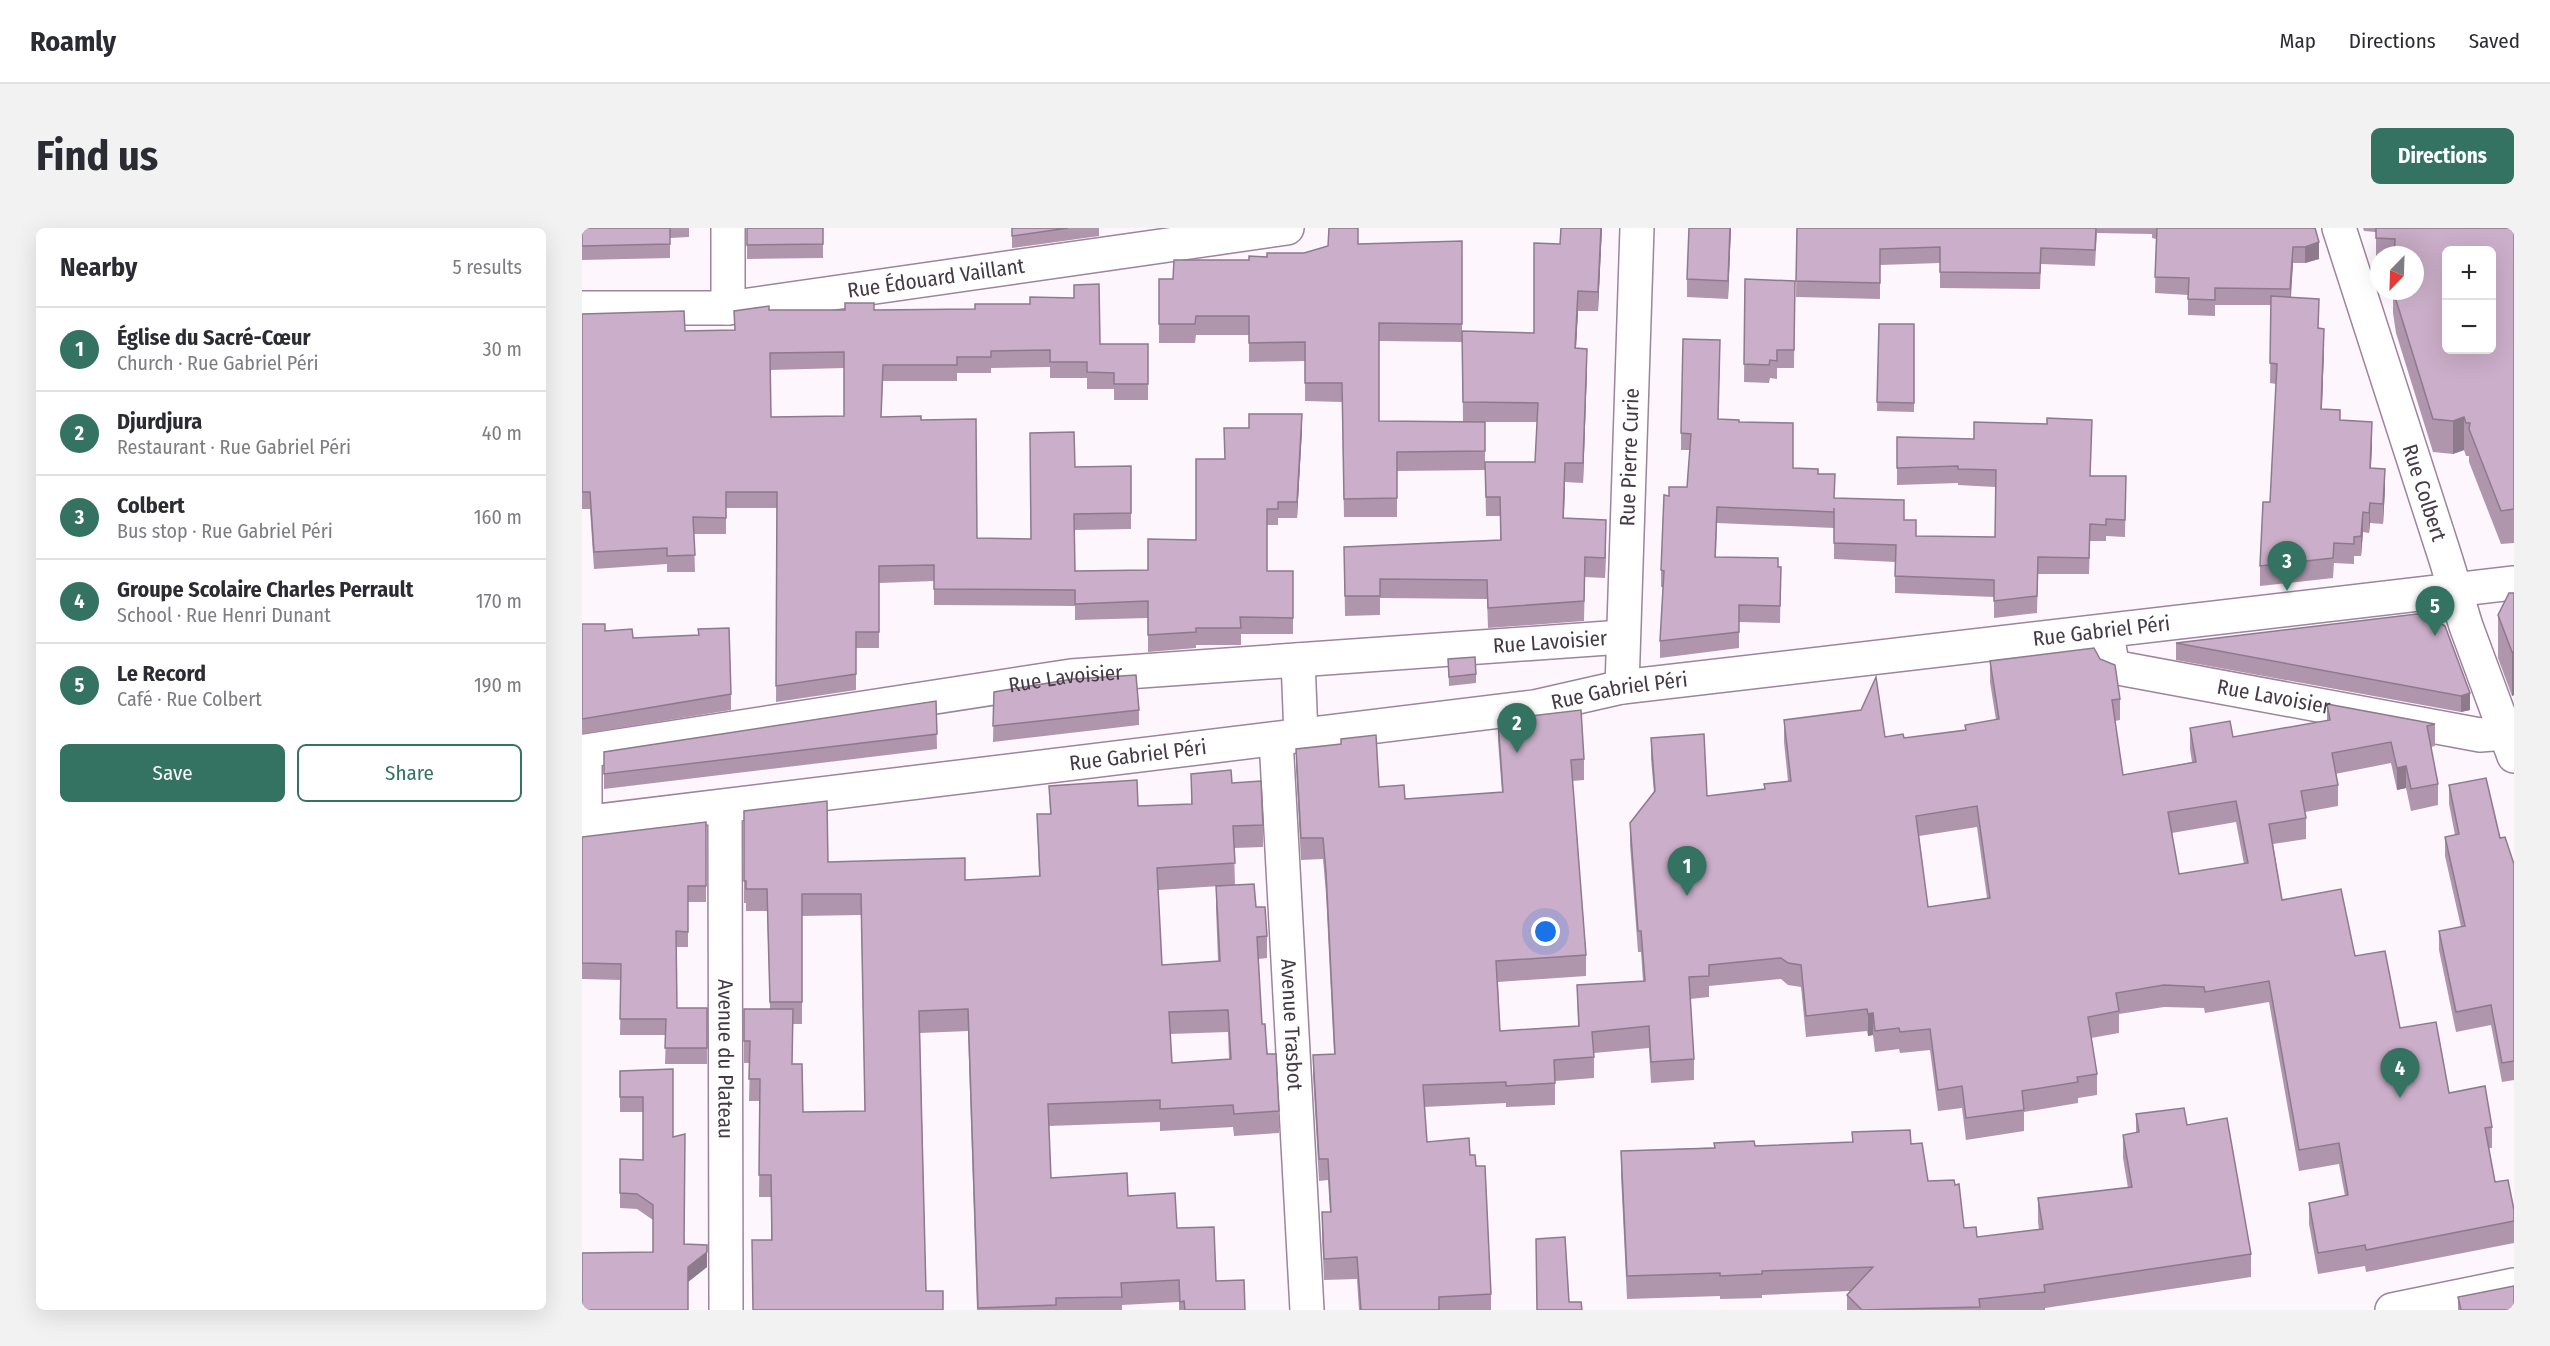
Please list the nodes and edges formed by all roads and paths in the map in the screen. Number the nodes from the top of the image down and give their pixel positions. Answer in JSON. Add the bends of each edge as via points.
{"nodes":[{"id":1,"x":728,"y":228,"type":"edge"},
{"id":2,"x":1287,"y":228,"type":"edge"},
{"id":3,"x":1637,"y":228,"type":"edge"},
{"id":4,"x":2339,"y":228,"type":"edge"},
{"id":5,"x":582,"y":308,"type":"edge"},
{"id":6,"x":728,"y":308,"type":"junction"},
{"id":7,"x":2514,"y":583,"type":"edge"},
{"id":8,"x":2453,"y":589,"type":"junction"},
{"id":9,"x":2106,"y":631,"type":"junction"},
{"id":10,"x":1622,"y":637,"type":"junction"},
{"id":11,"x":1298,"y":660,"type":"junction"},
{"id":12,"x":1622,"y":687,"type":"junction"},
{"id":13,"x":1289,"y":738,"type":"junction"},
{"id":14,"x":2510,"y":744,"type":"edge"},
{"id":15,"x":725,"y":807,"type":"junction"},
{"id":16,"x":583,"y":823,"type":"edge"},
{"id":17,"x":2514,"y":1285,"type":"edge"},
{"id":18,"x":726,"y":1310,"type":"edge"},
{"id":19,"x":1307,"y":1310,"type":"edge"},
{"id":20,"x":2392,"y":1310,"type":"edge"}],
"edges":[{"from":1,"to":6,"type":"street"},
{"from":2,"to":6,"type":"street","name":"Rue Édouard Vaillant"},
{"from":3,"to":10,"type":"street","name":"Rue Pierre Curie"},
{"from":4,"to":8,"type":"street","name":"Rue Colbert"},
{"from":5,"to":6,"type":"street","name":"Rue Édouard Vaillant"},
{"from":7,"to":8,"type":"street","name":"Rue Gabriel Péri"},
{"from":8,"to":9,"type":"street","name":"Rue Gabriel Péri"},
{"from":8,"to":14,"type":"street","name":"Rue Colbert"},
{"from":9,"to":12,"type":"street","name":"Rue Gabriel Péri"},
{"from":9,"to":14,"type":"street","name":"Rue Lavoisier","via":[[2112,667],[2480,735]]},
{"from":10,"to":11,"type":"street","name":"Rue Lavoisier"},
{"from":10,"to":12,"type":"street","name":"Rue Pierre Curie"},
{"from":11,"to":13,"type":"street","name":"Avenue Trasbot"},
{"from":11,"to":16,"type":"street","name":"Rue Lavoisier","via":[[1071,676],[585,751]]},
{"from":12,"to":13,"type":"street","name":"Rue Gabriel Péri","via":[[1534,707]]},
{"from":13,"to":15,"type":"street","name":"Rue Gabriel Péri"},
{"from":13,"to":19,"type":"street","name":"Avenue Trasbot"},
{"from":15,"to":16,"type":"street","name":"Rue Gabriel Péri"},
{"from":15,"to":18,"type":"street","name":"Avenue du Plateau"},
{"from":17,"to":20,"type":"street"}]}
